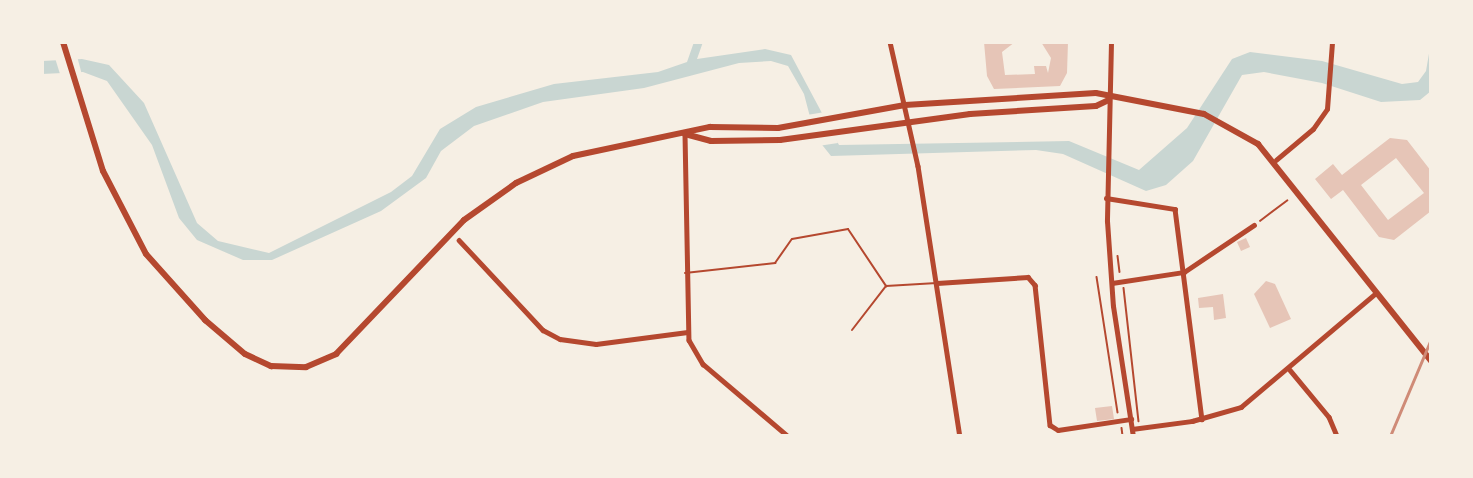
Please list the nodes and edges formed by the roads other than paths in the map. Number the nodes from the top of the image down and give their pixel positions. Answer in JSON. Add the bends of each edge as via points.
{"nodes":[{"id":1,"x":63,"y":42,"type":"edge"},
{"id":2,"x":890,"y":42,"type":"edge"},
{"id":3,"x":1111,"y":42,"type":"edge"},
{"id":4,"x":1332,"y":42,"type":"edge"},
{"id":5,"x":1109,"y":100,"type":"junction"},
{"id":6,"x":905,"y":105,"type":"junction"},
{"id":7,"x":909,"y":120,"type":"junction"},
{"id":8,"x":685,"y":134,"type":"junction"},
{"id":9,"x":1276,"y":160,"type":"junction"},
{"id":10,"x":1106,"y":198,"type":"junction"},
{"id":11,"x":1254,"y":225,"type":"road end"},
{"id":12,"x":459,"y":240,"type":"dead end"},
{"id":13,"x":1184,"y":272,"type":"junction"},
{"id":14,"x":685,"y":273,"type":"junction"},
{"id":15,"x":937,"y":283,"type":"junction"},
{"id":16,"x":1112,"y":284,"type":"junction"},
{"id":17,"x":886,"y":286,"type":"junction"},
{"id":18,"x":1376,"y":293,"type":"junction"},
{"id":19,"x":852,"y":330,"type":"dead end"},
{"id":20,"x":687,"y":332,"type":"junction"},
{"id":21,"x":1431,"y":360,"type":"edge"},
{"id":22,"x":1290,"y":370,"type":"junction"},
{"id":23,"x":1131,"y":419,"type":"junction"},
{"id":24,"x":1202,"y":419,"type":"junction"},
{"id":25,"x":1136,"y":428,"type":"junction"},
{"id":26,"x":788,"y":436,"type":"edge"},
{"id":27,"x":960,"y":436,"type":"edge"},
{"id":28,"x":1133,"y":436,"type":"edge"},
{"id":29,"x":1337,"y":436,"type":"edge"}],
"edges":[{"from":1,"to":8,"type":"main road","via":[[82,111],[114,198],[159,272],[245,354],[293,369],[318,364],[344,348],[447,236],[516,183],[590,152]]},
{"from":2,"to":6,"type":"street"},
{"from":3,"to":5,"type":"street"},
{"from":4,"to":9,"type":"street","via":[[1332,94],[1320,121]]},
{"from":5,"to":6,"type":"main road","via":[[1096,93]]},
{"from":5,"to":7,"type":"main road","via":[[1096,106]]},
{"from":5,"to":9,"type":"main road","via":[[1195,111],[1219,119]]},
{"from":5,"to":10,"type":"street"},
{"from":6,"to":7,"type":"street"},
{"from":6,"to":8,"type":"main road","via":[[802,124],[710,127]]},
{"from":7,"to":8,"type":"main road","via":[[808,137],[711,141]]},
{"from":7,"to":15,"type":"street"},
{"from":8,"to":14,"type":"street"},
{"from":9,"to":18,"type":"main road"},
{"from":10,"to":13,"type":"street","via":[[1172,207]]},
{"from":10,"to":16,"type":"street"},
{"from":11,"to":13,"type":"street"},
{"from":12,"to":20,"type":"street","via":[[543,330],[560,339],[596,344]]},
{"from":13,"to":16,"type":"street"},
{"from":13,"to":24,"type":"street"},
{"from":14,"to":17,"type":"lane","via":[[775,263],[792,239],[848,229]]},
{"from":14,"to":20,"type":"street"},
{"from":15,"to":17,"type":"lane"},
{"from":15,"to":23,"type":"street","via":[[1032,280],[1050,425],[1058,430]]},
{"from":15,"to":27,"type":"street"},
{"from":16,"to":23,"type":"street"},
{"from":17,"to":19,"type":"lane"},
{"from":18,"to":21,"type":"main road"},
{"from":18,"to":22,"type":"street"},
{"from":20,"to":26,"type":"street","via":[[704,364]]},
{"from":22,"to":24,"type":"street","via":[[1241,407]]},
{"from":22,"to":29,"type":"street","via":[[1329,417]]},
{"from":23,"to":25,"type":"street"},
{"from":24,"to":25,"type":"street"},
{"from":25,"to":28,"type":"street"}]}
